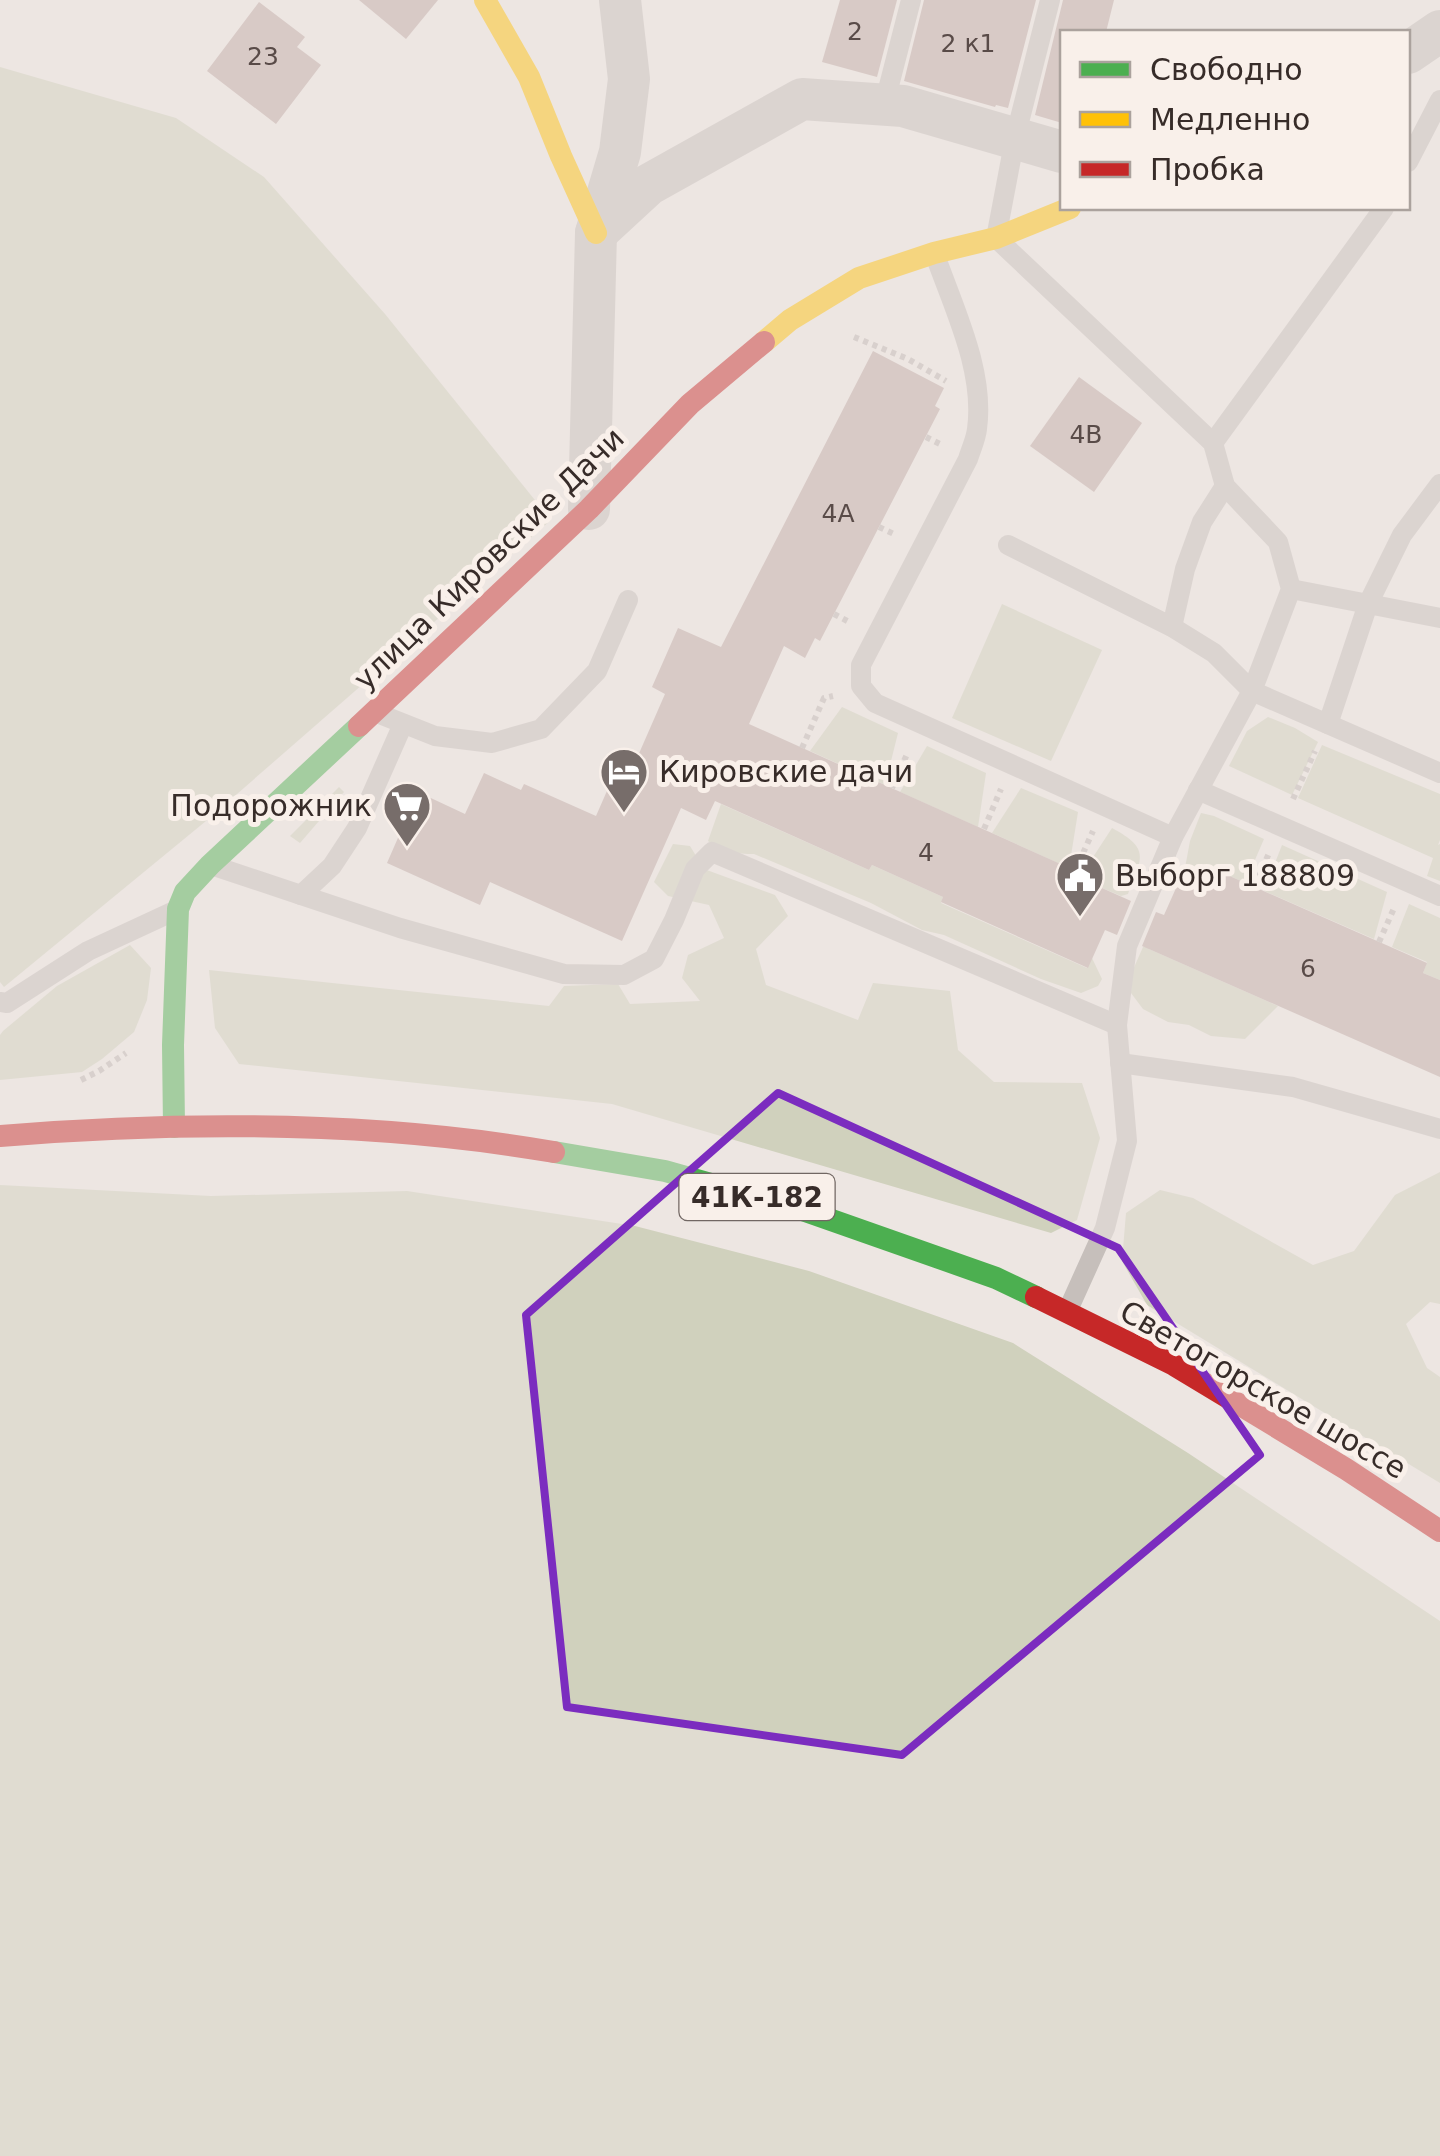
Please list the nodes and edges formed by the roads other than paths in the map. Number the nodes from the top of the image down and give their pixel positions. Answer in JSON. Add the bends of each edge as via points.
{"nodes":[{"id":1,"x":485,"y":0,"type":"edge"},
{"id":2,"x":620,"y":0,"type":"edge"},
{"id":3,"x":911,"y":0,"type":"edge"},
{"id":4,"x":1050,"y":0,"type":"edge"},
{"id":5,"x":1440,"y":100,"type":"edge"},
{"id":6,"x":884,"y":105,"type":"junction"},
{"id":7,"x":1014,"y":138,"type":"junction"},
{"id":8,"x":1060,"y":151,"type":"edge"},
{"id":9,"x":1410,"y":158,"type":"edge"},
{"id":10,"x":1065,"y":210,"type":"edge"},
{"id":11,"x":1383,"y":210,"type":"edge"},
{"id":12,"x":596,"y":232,"type":"junction"},
{"id":13,"x":996,"y":238,"type":"junction"},
{"id":14,"x":934,"y":254,"type":"junction"},
{"id":15,"x":1213,"y":443,"type":"junction"},
{"id":16,"x":1440,"y":484,"type":"edge"},
{"id":17,"x":1225,"y":486,"type":"junction"},
{"id":18,"x":589,"y":510,"type":"junction"},
{"id":19,"x":1008,"y":545,"type":"dead end"},
{"id":20,"x":1291,"y":589,"type":"junction"},
{"id":21,"x":628,"y":600,"type":"dead end"},
{"id":22,"x":1368,"y":604,"type":"junction"},
{"id":23,"x":1440,"y":618,"type":"edge"},
{"id":24,"x":1172,"y":627,"type":"junction"},
{"id":25,"x":1252,"y":691,"type":"junction"},
{"id":26,"x":374,"y":712,"type":"junction"},
{"id":27,"x":403,"y":724,"type":"junction"},
{"id":28,"x":1328,"y":724,"type":"junction"},
{"id":29,"x":1440,"y":774,"type":"edge"},
{"id":30,"x":1198,"y":790,"type":"junction"},
{"id":31,"x":1173,"y":837,"type":"junction"},
{"id":32,"x":210,"y":865,"type":"junction"},
{"id":33,"x":301,"y":895,"type":"junction"},
{"id":34,"x":1440,"y":896,"type":"edge"},
{"id":35,"x":178,"y":909,"type":"junction"},
{"id":36,"x":3,"y":1003,"type":"edge"},
{"id":37,"x":1117,"y":1025,"type":"junction"},
{"id":38,"x":1120,"y":1063,"type":"junction"},
{"id":39,"x":174,"y":1127,"type":"junction"},
{"id":40,"x":1440,"y":1129,"type":"edge"},
{"id":41,"x":0,"y":1136,"type":"edge"},
{"id":42,"x":1067,"y":1312,"type":"junction"},
{"id":43,"x":1440,"y":1530,"type":"edge"}],
"edges":[{"from":1,"to":12,"type":"street","via":[[529,77]]},
{"from":2,"to":12,"type":"street","via":[[629,79],[620,152]]},
{"from":3,"to":6,"type":"lane"},
{"from":4,"to":7,"type":"lane"},
{"from":5,"to":9,"type":"lane"},
{"from":6,"to":7,"type":"street"},
{"from":6,"to":12,"type":"street","via":[[802,98],[648,185]]},
{"from":7,"to":8,"type":"street"},
{"from":7,"to":13,"type":"lane"},
{"from":10,"to":13,"type":"street","name":"улица Кировские Дачи"},
{"from":11,"to":15,"type":"lane"},
{"from":12,"to":18,"type":"street"},
{"from":13,"to":14,"type":"street","name":"улица Кировские Дачи"},
{"from":13,"to":15,"type":"lane"},
{"from":14,"to":18,"type":"street","name":"улица Кировские Дачи","via":[[859,278],[796,317],[690,404]]},
{"from":14,"to":31,"type":"lane","via":[[969,352],[979,402],[977,433],[861,666],[861,686],[875,703]]},
{"from":15,"to":17,"type":"lane"},
{"from":16,"to":22,"type":"lane","via":[[1402,535]]},
{"from":17,"to":20,"type":"lane","via":[[1278,542]]},
{"from":17,"to":24,"type":"lane","via":[[1202,522]]},
{"from":18,"to":26,"type":"street","name":"улица Кировские Дачи"},
{"from":19,"to":24,"type":"lane"},
{"from":20,"to":22,"type":"lane"},
{"from":20,"to":25,"type":"lane"},
{"from":21,"to":27,"type":"lane","via":[[597,671],[541,729],[492,742],[435,736]]},
{"from":22,"to":23,"type":"lane"},
{"from":22,"to":28,"type":"lane"},
{"from":24,"to":25,"type":"lane","via":[[1214,653]]},
{"from":25,"to":28,"type":"lane"},
{"from":25,"to":30,"type":"lane"},
{"from":26,"to":27,"type":"lane"},
{"from":26,"to":32,"type":"street","name":"улица Кировские Дачи"},
{"from":27,"to":33,"type":"lane","via":[[357,828],[332,866]]},
{"from":28,"to":29,"type":"lane"},
{"from":30,"to":31,"type":"lane"},
{"from":30,"to":34,"type":"lane"},
{"from":31,"to":37,"type":"lane","via":[[1127,946]]},
{"from":32,"to":33,"type":"lane"},
{"from":32,"to":35,"type":"street","name":"улица Кировские Дачи"},
{"from":33,"to":37,"type":"lane","via":[[564,974],[624,975],[654,960],[695,869],[712,852]]},
{"from":35,"to":36,"type":"lane","via":[[88,951]]},
{"from":35,"to":39,"type":"street"},
{"from":37,"to":38,"type":"lane"},
{"from":38,"to":40,"type":"lane","via":[[1293,1086]]},
{"from":38,"to":42,"type":"lane","via":[[1126,1141],[1105,1228]]},
{"from":39,"to":41,"type":"street","name":"Светогорское шоссе","number":"41К-182"},
{"from":39,"to":42,"type":"street","name":"Светогорское шоссе","number":"41К-182","via":[[340,1129],[513,1145],[665,1171],[800,1208],[996,1278]]},
{"from":42,"to":43,"type":"street","name":"Светогорское шоссе","number":"41К-182","via":[[1174,1365]]}]}
